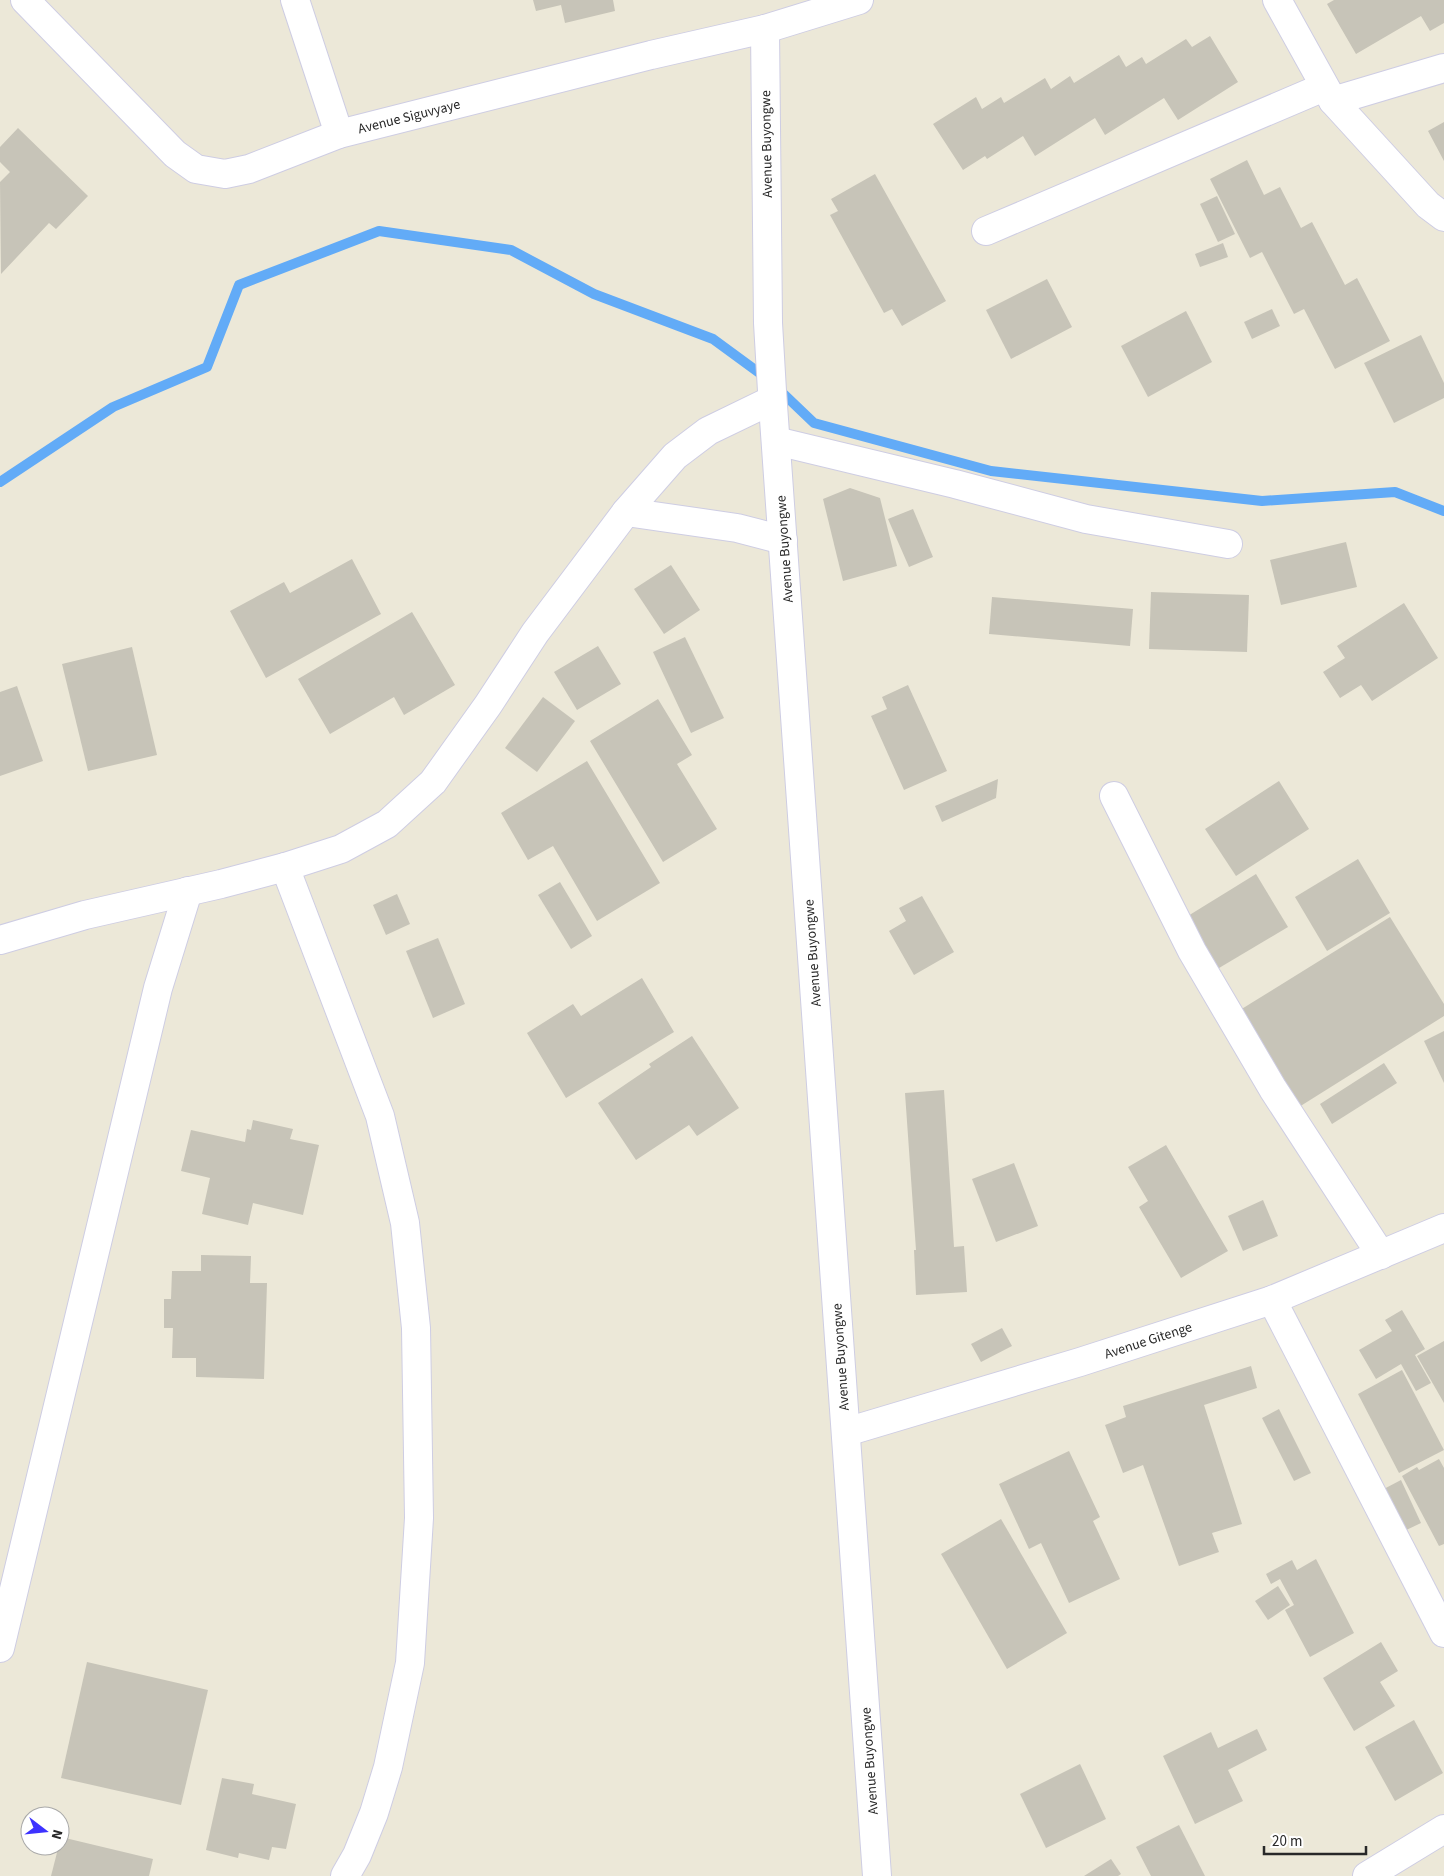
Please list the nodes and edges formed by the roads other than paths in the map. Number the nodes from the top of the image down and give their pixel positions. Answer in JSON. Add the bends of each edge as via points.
{"nodes":[{"id":1,"x":25,"y":0,"type":"edge"},
{"id":2,"x":295,"y":0,"type":"edge"},
{"id":3,"x":859,"y":0,"type":"edge"},
{"id":4,"x":1278,"y":0,"type":"edge"},
{"id":5,"x":765,"y":29,"type":"junction"},
{"id":6,"x":1444,"y":68,"type":"edge"},
{"id":7,"x":1328,"y":94,"type":"junction"},
{"id":8,"x":338,"y":134,"type":"junction"},
{"id":9,"x":1444,"y":217,"type":"edge"},
{"id":10,"x":986,"y":231,"type":"dead end"},
{"id":11,"x":772,"y":395,"type":"junction"},
{"id":12,"x":776,"y":441,"type":"junction"},
{"id":13,"x":626,"y":512,"type":"junction"},
{"id":14,"x":783,"y":540,"type":"junction"},
{"id":15,"x":1228,"y":544,"type":"dead end"},
{"id":16,"x":1114,"y":796,"type":"dead end"},
{"id":17,"x":285,"y":867,"type":"junction"},
{"id":18,"x":188,"y":891,"type":"junction"},
{"id":19,"x":0,"y":940,"type":"edge"},
{"id":20,"x":1444,"y":1228,"type":"edge"},
{"id":21,"x":1382,"y":1255,"type":"junction"},
{"id":22,"x":1272,"y":1300,"type":"junction"},
{"id":23,"x":846,"y":1432,"type":"junction"},
{"id":24,"x":1444,"y":1633,"type":"edge"},
{"id":25,"x":0,"y":1648,"type":"edge"},
{"id":26,"x":1444,"y":1829,"type":"edge"},
{"id":27,"x":345,"y":1876,"type":"edge"},
{"id":28,"x":877,"y":1876,"type":"edge"},
{"id":29,"x":1366,"y":1876,"type":"edge"}],
"edges":[{"from":1,"to":8,"type":"street","name":"Avenue Siguvyaye","via":[[175,154],[196,169],[225,174],[249,169]]},
{"from":2,"to":8,"type":"street"},
{"from":3,"to":5,"type":"street","name":"Avenue Siguvyaye"},
{"from":4,"to":7,"type":"street"},
{"from":5,"to":8,"type":"street","name":"Avenue Siguvyaye"},
{"from":5,"to":11,"type":"street","name":"Avenue Buyongwe","via":[[768,323]]},
{"from":6,"to":7,"type":"street"},
{"from":7,"to":9,"type":"street","via":[[1428,205]]},
{"from":7,"to":10,"type":"street"},
{"from":11,"to":12,"type":"street","name":"Avenue Buyongwe"},
{"from":11,"to":13,"type":"street","via":[[708,431],[675,456]]},
{"from":12,"to":14,"type":"street","name":"Avenue Buyongwe"},
{"from":12,"to":15,"type":"street","via":[[1086,519]]},
{"from":13,"to":14,"type":"street","via":[[729,526]]},
{"from":13,"to":17,"type":"street","via":[[535,634],[433,782],[387,824],[341,848]]},
{"from":14,"to":23,"type":"street","name":"Avenue Buyongwe"},
{"from":16,"to":21,"type":"street","via":[[1192,951],[1273,1089]]},
{"from":17,"to":18,"type":"street"},
{"from":17,"to":27,"type":"street","via":[[380,1116],[405,1224],[416,1328],[419,1518],[410,1663],[388,1767],[374,1813]]},
{"from":18,"to":19,"type":"street","via":[[85,915]]},
{"from":18,"to":25,"type":"street","via":[[158,988]]},
{"from":20,"to":21,"type":"street","name":"Avenue Gitenge"},
{"from":21,"to":22,"type":"street","name":"Avenue Gitenge"},
{"from":22,"to":23,"type":"street","name":"Avenue Gitenge"},
{"from":22,"to":24,"type":"street"},
{"from":23,"to":28,"type":"street","name":"Avenue Buyongwe"},
{"from":26,"to":29,"type":"street"}]}
